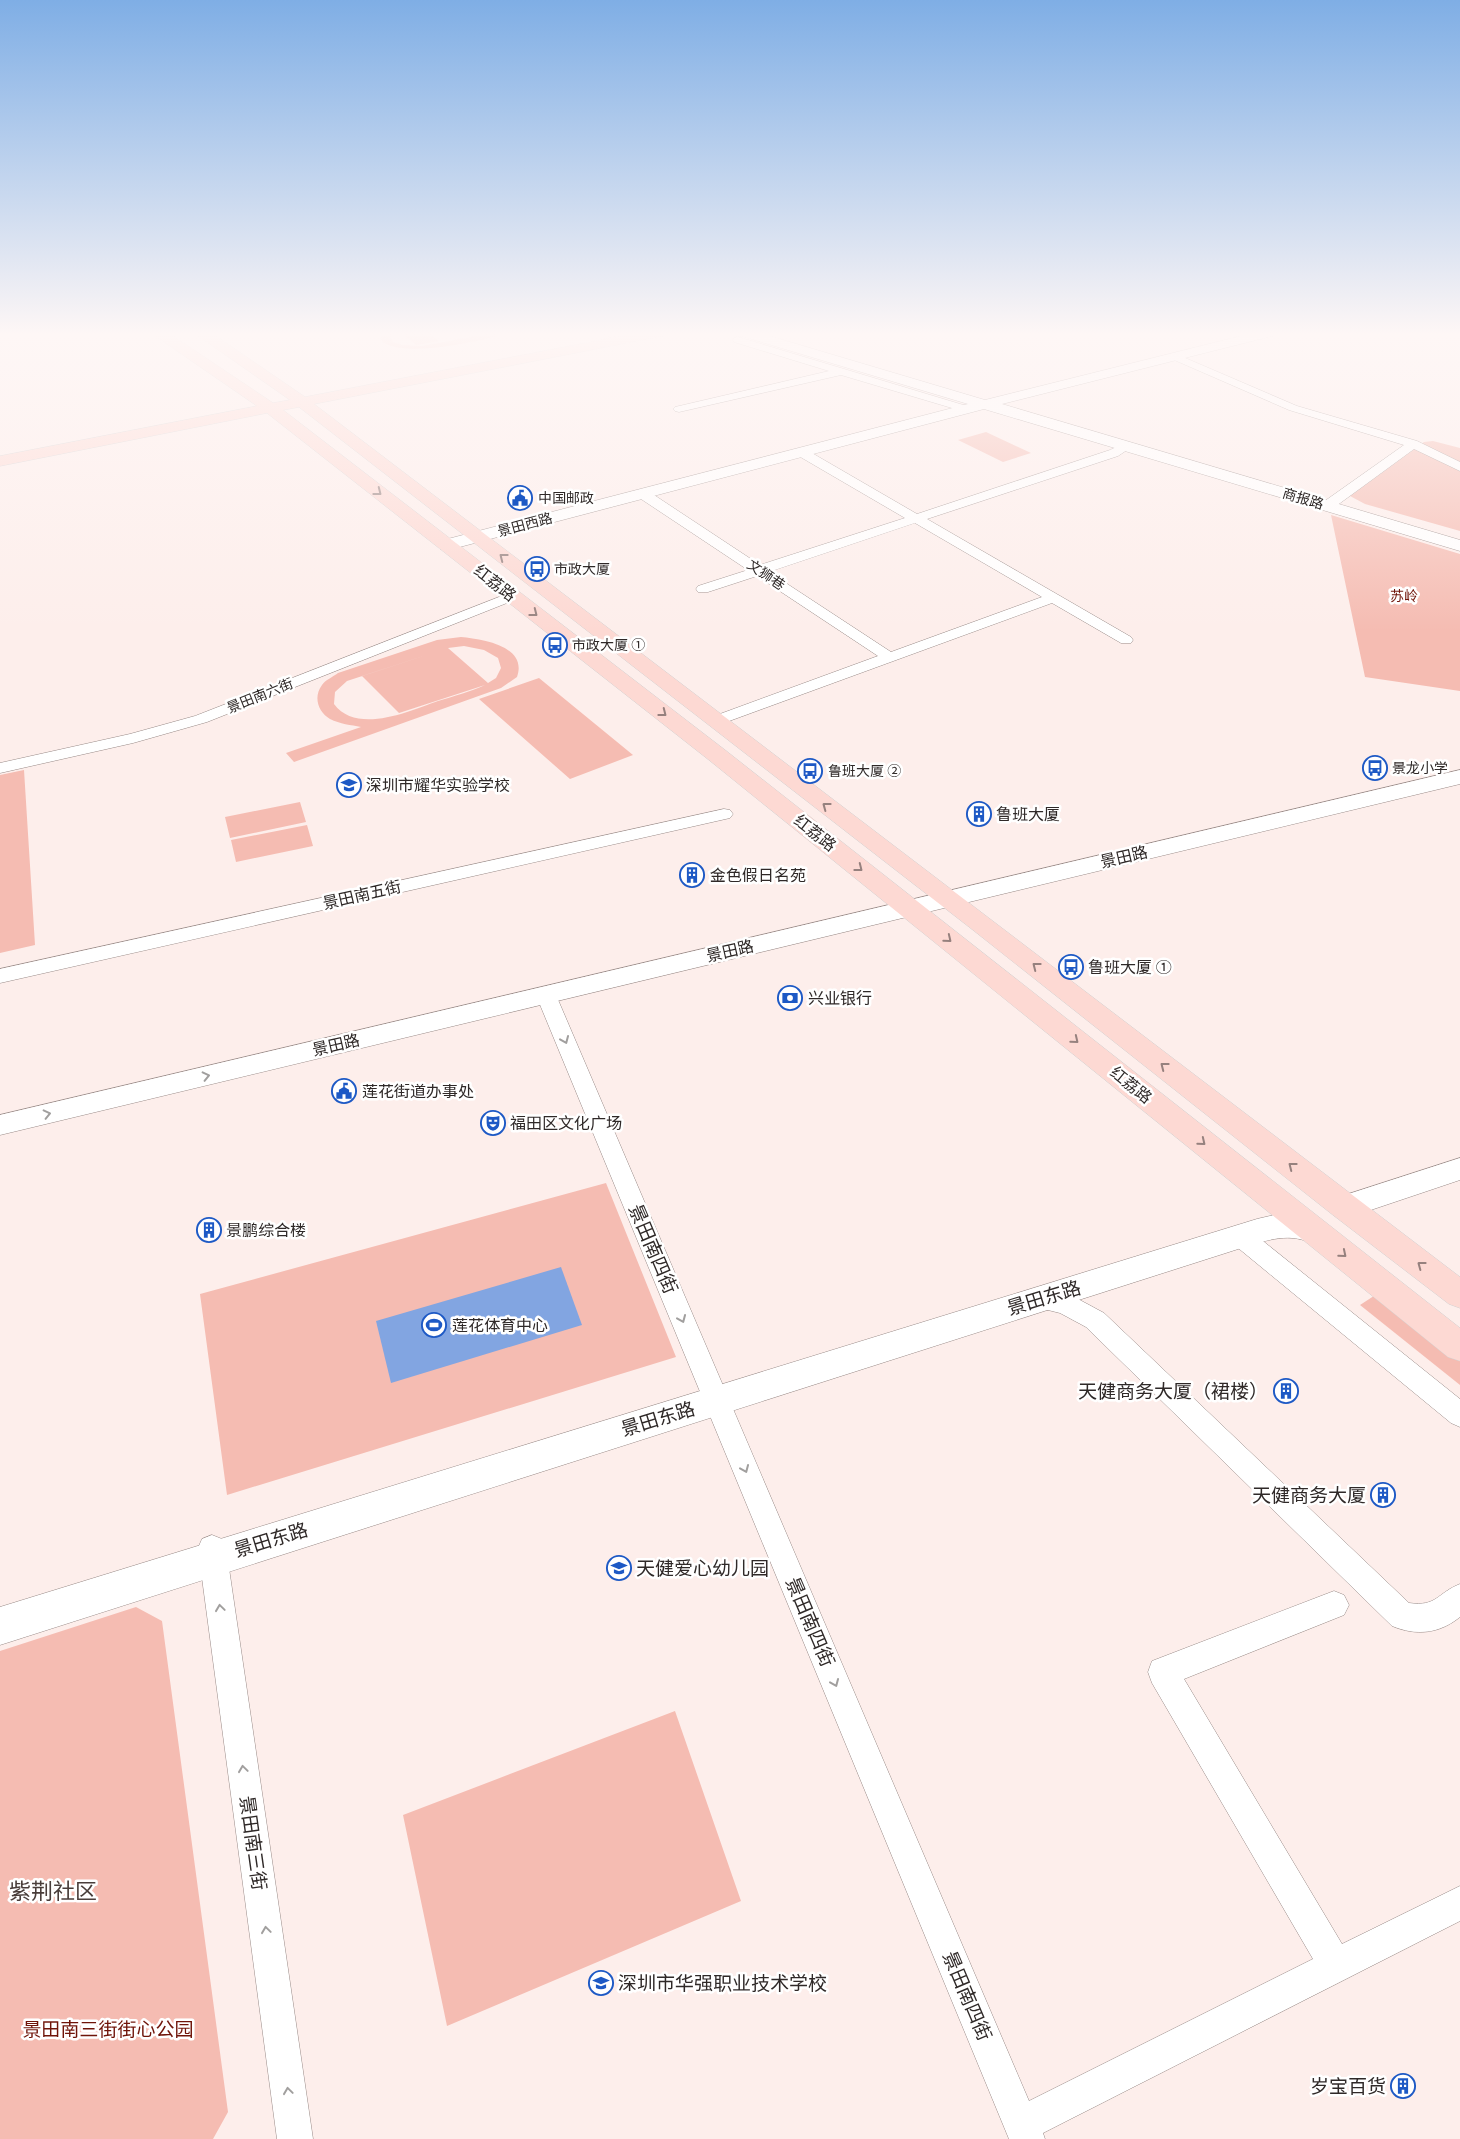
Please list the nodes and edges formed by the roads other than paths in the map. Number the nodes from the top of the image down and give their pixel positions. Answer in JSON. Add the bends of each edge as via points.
{"nodes":[{"id":1,"x":116,"y":432,"type":"edge"},
{"id":2,"x":151,"y":432,"type":"edge"},
{"id":3,"x":303,"y":432,"type":"edge"},
{"id":4,"x":340,"y":432,"type":"edge"},
{"id":5,"x":878,"y":432,"type":"edge"},
{"id":6,"x":1080,"y":432,"type":"edge"},
{"id":7,"x":1372,"y":432,"type":"edge"},
{"id":8,"x":1413,"y":444,"type":"junction"},
{"id":9,"x":1127,"y":446,"type":"junction"},
{"id":10,"x":801,"y":452,"type":"junction"},
{"id":11,"x":0,"y":454,"type":"edge"},
{"id":12,"x":0,"y":462,"type":"edge"},
{"id":13,"x":1460,"y":467,"type":"edge"},
{"id":14,"x":642,"y":494,"type":"junction"},
{"id":15,"x":1327,"y":506,"type":"junction"},
{"id":16,"x":916,"y":519,"type":"junction"},
{"id":17,"x":478,"y":537,"type":"junction"},
{"id":18,"x":446,"y":545,"type":"junction"},
{"id":19,"x":1460,"y":546,"type":"edge"},
{"id":20,"x":759,"y":571,"type":"junction"},
{"id":21,"x":703,"y":589,"type":"dead end"},
{"id":22,"x":512,"y":596,"type":"junction"},
{"id":23,"x":1053,"y":598,"type":"junction"},
{"id":24,"x":1126,"y":640,"type":"dead end"},
{"id":25,"x":889,"y":657,"type":"junction"},
{"id":26,"x":715,"y":721,"type":"junction"},
{"id":27,"x":1460,"y":764,"type":"edge"},
{"id":28,"x":0,"y":768,"type":"edge"},
{"id":29,"x":1460,"y":777,"type":"edge"},
{"id":30,"x":724,"y":814,"type":"dead end"},
{"id":31,"x":942,"y":894,"type":"junction"},
{"id":32,"x":903,"y":903,"type":"junction"},
{"id":33,"x":0,"y":976,"type":"edge"},
{"id":34,"x":546,"y":995,"type":"junction"},
{"id":35,"x":0,"y":1106,"type":"edge"},
{"id":36,"x":0,"y":1125,"type":"edge"},
{"id":37,"x":1460,"y":1169,"type":"edge"},
{"id":38,"x":1253,"y":1182,"type":"junction"},
{"id":39,"x":1344,"y":1207,"type":"junction"},
{"id":40,"x":1316,"y":1232,"type":"junction"},
{"id":41,"x":1240,"y":1236,"type":"junction"},
{"id":42,"x":1106,"y":1278,"type":"junction"},
{"id":43,"x":1460,"y":1295,"type":"edge"},
{"id":44,"x":1041,"y":1299,"type":"junction"},
{"id":45,"x":1095,"y":1320,"type":"junction"},
{"id":46,"x":1460,"y":1347,"type":"edge"},
{"id":47,"x":714,"y":1395,"type":"junction"},
{"id":48,"x":1460,"y":1415,"type":"edge"},
{"id":49,"x":213,"y":1553,"type":"junction"},
{"id":50,"x":1460,"y":1598,"type":"edge"},
{"id":51,"x":1334,"y":1605,"type":"dead end"},
{"id":52,"x":0,"y":1616,"type":"edge"},
{"id":53,"x":0,"y":1626,"type":"edge"},
{"id":54,"x":1460,"y":1903,"type":"edge"},
{"id":55,"x":1336,"y":1966,"type":"junction"},
{"id":56,"x":1024,"y":2132,"type":"edge"},
{"id":57,"x":295,"y":2139,"type":"edge"}],
"edges":[{"from":1,"to":11,"type":"main road"},
{"from":2,"to":12,"type":"main road"},
{"from":3,"to":18,"type":"main road","name":"红荔路","one_way":true},
{"from":4,"to":17,"type":"main road","name":"红荔路"},
{"from":5,"to":10,"type":"street","name":"景田西路"},
{"from":6,"to":9,"type":"street","name":"商报路"},
{"from":7,"to":8,"type":"street"},
{"from":8,"to":13,"type":"street"},
{"from":8,"to":15,"type":"street"},
{"from":9,"to":15,"type":"street","name":"商报路"},
{"from":9,"to":16,"type":"street"},
{"from":10,"to":14,"type":"street","name":"景田西路"},
{"from":10,"to":16,"type":"street"},
{"from":14,"to":17,"type":"street","name":"景田西路"},
{"from":14,"to":20,"type":"street","name":"文狮巷"},
{"from":15,"to":19,"type":"street","name":"商报路"},
{"from":16,"to":20,"type":"street"},
{"from":16,"to":23,"type":"street"},
{"from":17,"to":18,"type":"street","name":"景田西路"},
{"from":26,"to":17,"type":"main road","name":"红荔路","one_way":true},
{"from":18,"to":22,"type":"main road","name":"红荔路"},
{"from":20,"to":21,"type":"street"},
{"from":20,"to":25,"type":"street","name":"文狮巷"},
{"from":22,"to":28,"type":"street","name":"景田南六街","via":[[201,719]]},
{"from":22,"to":32,"type":"main road","name":"红荔路","one_way":true},
{"from":23,"to":24,"type":"street"},
{"from":23,"to":25,"type":"street"},
{"from":25,"to":26,"type":"street"},
{"from":31,"to":26,"type":"main road","name":"红荔路","one_way":true},
{"from":27,"to":31,"type":"street","name":"景田路"},
{"from":29,"to":31,"type":"street","name":"景田路"},
{"from":30,"to":33,"type":"street","name":"景田南五街"},
{"from":31,"to":32,"type":"street","name":"景田路"},
{"from":39,"to":31,"type":"main road","name":"红荔路","one_way":true},
{"from":32,"to":34,"type":"street","name":"景田路"},
{"from":32,"to":35,"type":"street","name":"景田路"},
{"from":32,"to":38,"type":"main road","name":"红荔路","one_way":true},
{"from":36,"to":34,"type":"street","name":"景田路","one_way":true},
{"from":34,"to":47,"type":"street","name":"景田南四街","one_way":true},
{"from":37,"to":39,"type":"street"},
{"from":38,"to":40,"type":"main road","name":"红荔路"},
{"from":38,"to":47,"type":"street","name":"景田东路","via":[[1263,1199],[1264,1208],[1257,1218],[1248,1222]]},
{"from":43,"to":39,"type":"main road","name":"红荔路","one_way":true},
{"from":40,"to":41,"type":"street","name":"景田东路","via":[[1300,1226],[1279,1225]]},
{"from":40,"to":46,"type":"main road","name":"红荔路","one_way":true},
{"from":41,"to":42,"type":"street","name":"景田东路"},
{"from":41,"to":48,"type":"street"},
{"from":42,"to":44,"type":"street","name":"景田东路"},
{"from":42,"to":45,"type":"street","via":[[1089,1288],[1081,1299]]},
{"from":44,"to":45,"type":"street","via":[[1062,1302]]},
{"from":44,"to":47,"type":"street","name":"景田东路"},
{"from":45,"to":50,"type":"street","via":[[1402,1616],[1424,1620],[1445,1611]]},
{"from":47,"to":49,"type":"street","name":"景田东路"},
{"from":47,"to":56,"type":"street","name":"景田南四街","one_way":true},
{"from":49,"to":52,"type":"street","name":"景田东路"},
{"from":49,"to":53,"type":"street","name":"景田东路"},
{"from":57,"to":49,"type":"street","name":"景田南三街","one_way":true},
{"from":51,"to":55,"type":"street","via":[[1163,1672]]},
{"from":54,"to":55,"type":"street"},
{"from":55,"to":56,"type":"street"}]}
